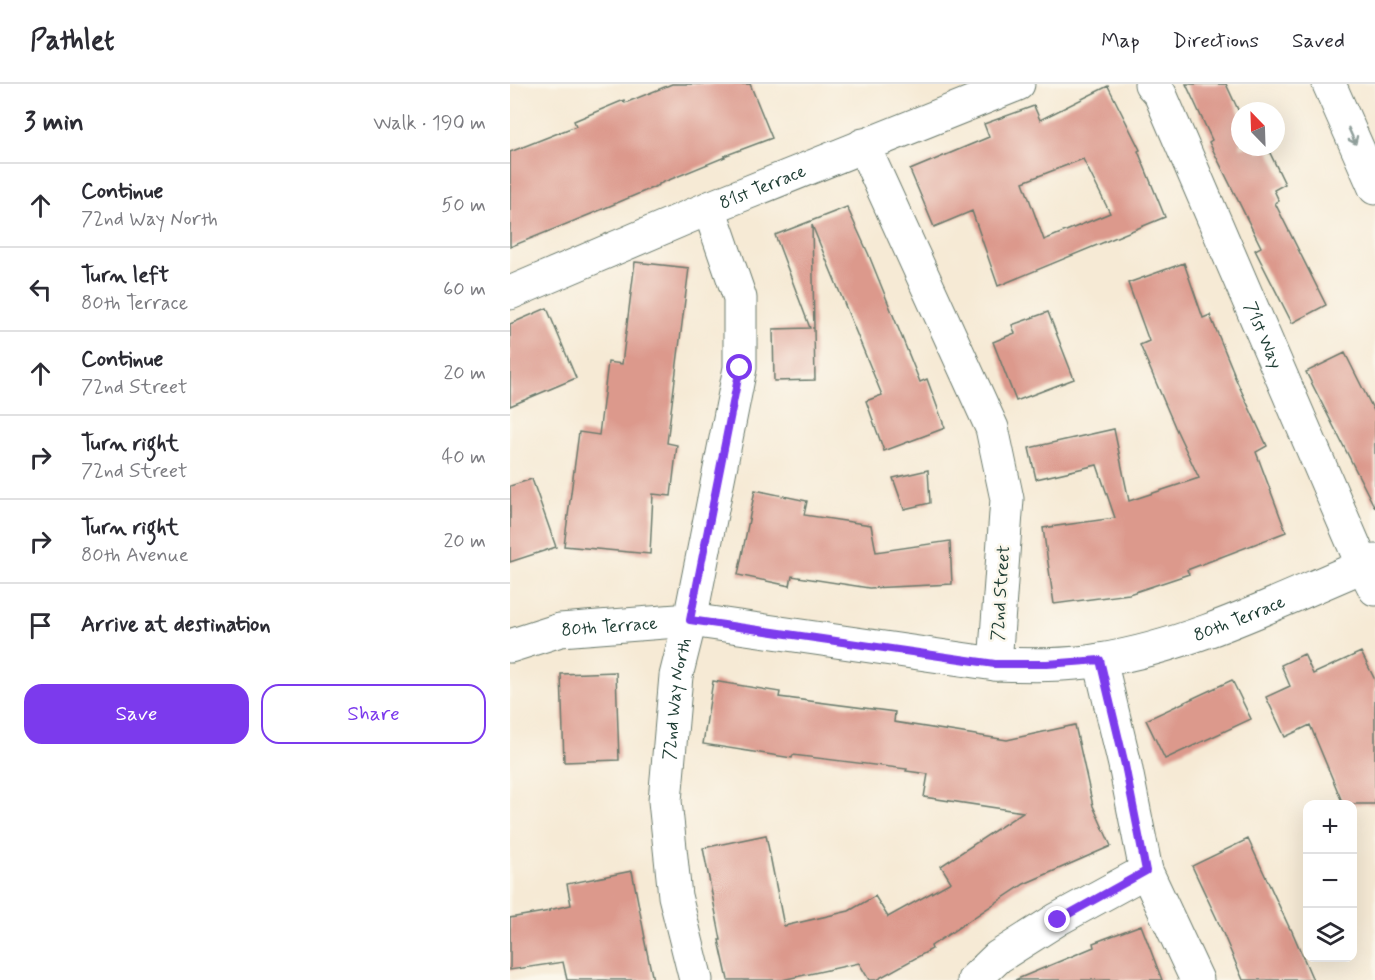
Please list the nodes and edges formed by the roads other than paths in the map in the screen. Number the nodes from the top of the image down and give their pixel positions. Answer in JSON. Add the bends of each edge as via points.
{"nodes":[{"id":1,"x":1018,"y":84,"type":"edge"},
{"id":2,"x":1151,"y":84,"type":"edge"},
{"id":3,"x":1329,"y":84,"type":"edge"},
{"id":4,"x":863,"y":146,"type":"junction"},
{"id":5,"x":1375,"y":188,"type":"edge"},
{"id":6,"x":709,"y":208,"type":"junction"},
{"id":7,"x":510,"y":293,"type":"edge"},
{"id":8,"x":1371,"y":572,"type":"edge"},
{"id":9,"x":690,"y":620,"type":"junction"},
{"id":10,"x":510,"y":646,"type":"edge"},
{"id":11,"x":1100,"y":660,"type":"junction"},
{"id":12,"x":995,"y":664,"type":"junction"},
{"id":13,"x":1146,"y":871,"type":"junction"},
{"id":14,"x":696,"y":980,"type":"edge"},
{"id":15,"x":974,"y":980,"type":"edge"},
{"id":16,"x":1197,"y":980,"type":"edge"}],
"edges":[{"from":1,"to":4,"type":"street","name":"81st Terrace"},
{"from":2,"to":8,"type":"street","name":"71st Way","via":[[1160,94]]},
{"from":3,"to":5,"type":"street","one_way":true},
{"from":4,"to":6,"type":"street","name":"81st Terrace"},
{"from":4,"to":12,"type":"street","name":"72nd Street","via":[[992,428],[1007,499]]},
{"from":6,"to":7,"type":"street","name":"81st Terrace"},
{"from":6,"to":9,"type":"street","name":"72nd Way North","via":[[740,298],[740,368]]},
{"from":8,"to":11,"type":"street","name":"80th Terrace","via":[[1206,631]]},
{"from":9,"to":10,"type":"street","name":"80th Terrace","via":[[560,630]]},
{"from":9,"to":12,"type":"street","name":"80th Terrace"},
{"from":9,"to":14,"type":"street","name":"72nd Way North","via":[[676,676],[665,801],[675,896]]},
{"from":11,"to":12,"type":"street","name":"72nd Street"},
{"from":11,"to":13,"type":"street"},
{"from":13,"to":15,"type":"street","via":[[998,957]]},
{"from":13,"to":16,"type":"street"}]}
